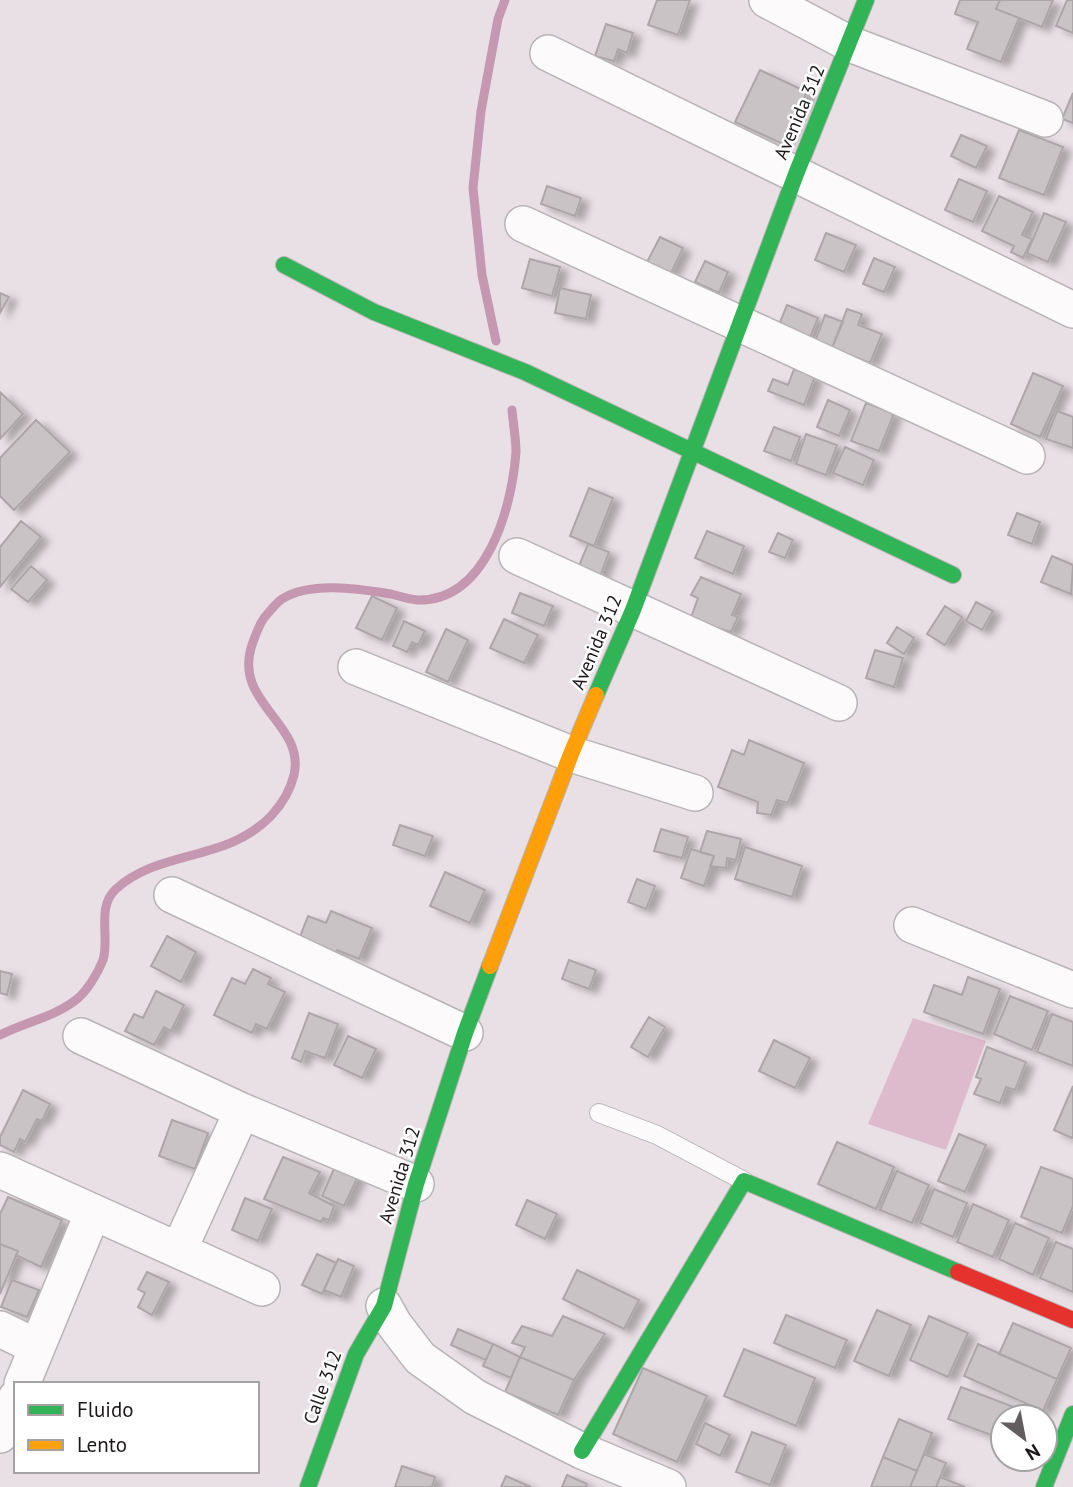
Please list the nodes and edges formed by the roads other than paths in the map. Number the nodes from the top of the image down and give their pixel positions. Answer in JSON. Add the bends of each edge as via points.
{"nodes":[{"id":1,"x":767,"y":0,"type":"edge"},
{"id":2,"x":866,"y":0,"type":"edge"},
{"id":3,"x":850,"y":44,"type":"junction"},
{"id":4,"x":548,"y":52,"type":"dead end"},
{"id":5,"x":1045,"y":119,"type":"dead end"},
{"id":6,"x":796,"y":174,"type":"junction"},
{"id":7,"x":523,"y":225,"type":"dead end"},
{"id":8,"x":284,"y":265,"type":"dead end"},
{"id":9,"x":1073,"y":310,"type":"edge"},
{"id":10,"x":740,"y":324,"type":"junction"},
{"id":11,"x":694,"y":452,"type":"junction"},
{"id":12,"x":1027,"y":456,"type":"dead end"},
{"id":13,"x":517,"y":556,"type":"dead end"},
{"id":14,"x":953,"y":575,"type":"dead end"},
{"id":15,"x":634,"y":610,"type":"junction"},
{"id":16,"x":356,"y":667,"type":"dead end"},
{"id":17,"x":839,"y":703,"type":"dead end"},
{"id":18,"x":571,"y":754,"type":"junction"},
{"id":19,"x":695,"y":793,"type":"dead end"},
{"id":20,"x":172,"y":895,"type":"dead end"},
{"id":21,"x":912,"y":925,"type":"dead end"},
{"id":22,"x":1073,"y":990,"type":"edge"},
{"id":23,"x":465,"y":1033,"type":"junction"},
{"id":24,"x":81,"y":1036,"type":"dead end"},
{"id":25,"x":242,"y":1111,"type":"junction"},
{"id":26,"x":599,"y":1113,"type":"dead end"},
{"id":27,"x":0,"y":1170,"type":"edge"},
{"id":28,"x":744,"y":1181,"type":"junction"},
{"id":29,"x":416,"y":1184,"type":"junction"},
{"id":30,"x":93,"y":1212,"type":"junction"},
{"id":31,"x":179,"y":1250,"type":"junction"},
{"id":32,"x":262,"y":1288,"type":"dead end"},
{"id":33,"x":384,"y":1306,"type":"junction"},
{"id":34,"x":1073,"y":1320,"type":"edge"},
{"id":35,"x":0,"y":1329,"type":"edge"},
{"id":36,"x":37,"y":1347,"type":"junction"},
{"id":37,"x":23,"y":1382,"type":"edge"},
{"id":38,"x":14,"y":1403,"type":"edge"},
{"id":39,"x":1073,"y":1414,"type":"edge"},
{"id":40,"x":0,"y":1435,"type":"edge"},
{"id":41,"x":582,"y":1451,"type":"junction"},
{"id":42,"x":308,"y":1487,"type":"edge"},
{"id":43,"x":668,"y":1487,"type":"edge"},
{"id":44,"x":1044,"y":1487,"type":"edge"}],
"edges":[{"from":1,"to":3,"type":"street"},
{"from":2,"to":3,"type":"street","name":"Avenida 312"},
{"from":3,"to":5,"type":"street"},
{"from":3,"to":6,"type":"street","name":"Avenida 312"},
{"from":4,"to":6,"type":"street"},
{"from":6,"to":9,"type":"street"},
{"from":6,"to":10,"type":"street","name":"Avenida 312"},
{"from":7,"to":10,"type":"street"},
{"from":8,"to":11,"type":"street","via":[[374,312],[492,358]]},
{"from":10,"to":11,"type":"street","name":"Avenida 312"},
{"from":10,"to":12,"type":"street"},
{"from":11,"to":14,"type":"street"},
{"from":11,"to":15,"type":"street","name":"Avenida 312"},
{"from":13,"to":15,"type":"street"},
{"from":15,"to":17,"type":"street"},
{"from":15,"to":18,"type":"street","name":"Avenida 312"},
{"from":16,"to":18,"type":"street"},
{"from":18,"to":19,"type":"street"},
{"from":18,"to":23,"type":"street","name":"Avenida 312"},
{"from":20,"to":23,"type":"street"},
{"from":21,"to":22,"type":"street"},
{"from":23,"to":29,"type":"street","name":"Avenida 312"},
{"from":24,"to":25,"type":"street"},
{"from":25,"to":29,"type":"street"},
{"from":25,"to":31,"type":"street"},
{"from":26,"to":28,"type":"lane","via":[[657,1135]]},
{"from":27,"to":30,"type":"street"},
{"from":28,"to":34,"type":"street"},
{"from":28,"to":41,"type":"street"},
{"from":29,"to":33,"type":"street","name":"Avenida 312"},
{"from":30,"to":31,"type":"street"},
{"from":30,"to":36,"type":"street"},
{"from":31,"to":32,"type":"street"},
{"from":33,"to":41,"type":"street","via":[[420,1358],[475,1397]]},
{"from":33,"to":42,"type":"street","name":"Calle 312","via":[[356,1354]]},
{"from":35,"to":36,"type":"street"},
{"from":36,"to":37,"type":"street"},
{"from":38,"to":40,"type":"street"},
{"from":39,"to":44,"type":"street"},
{"from":41,"to":43,"type":"street"}]}
